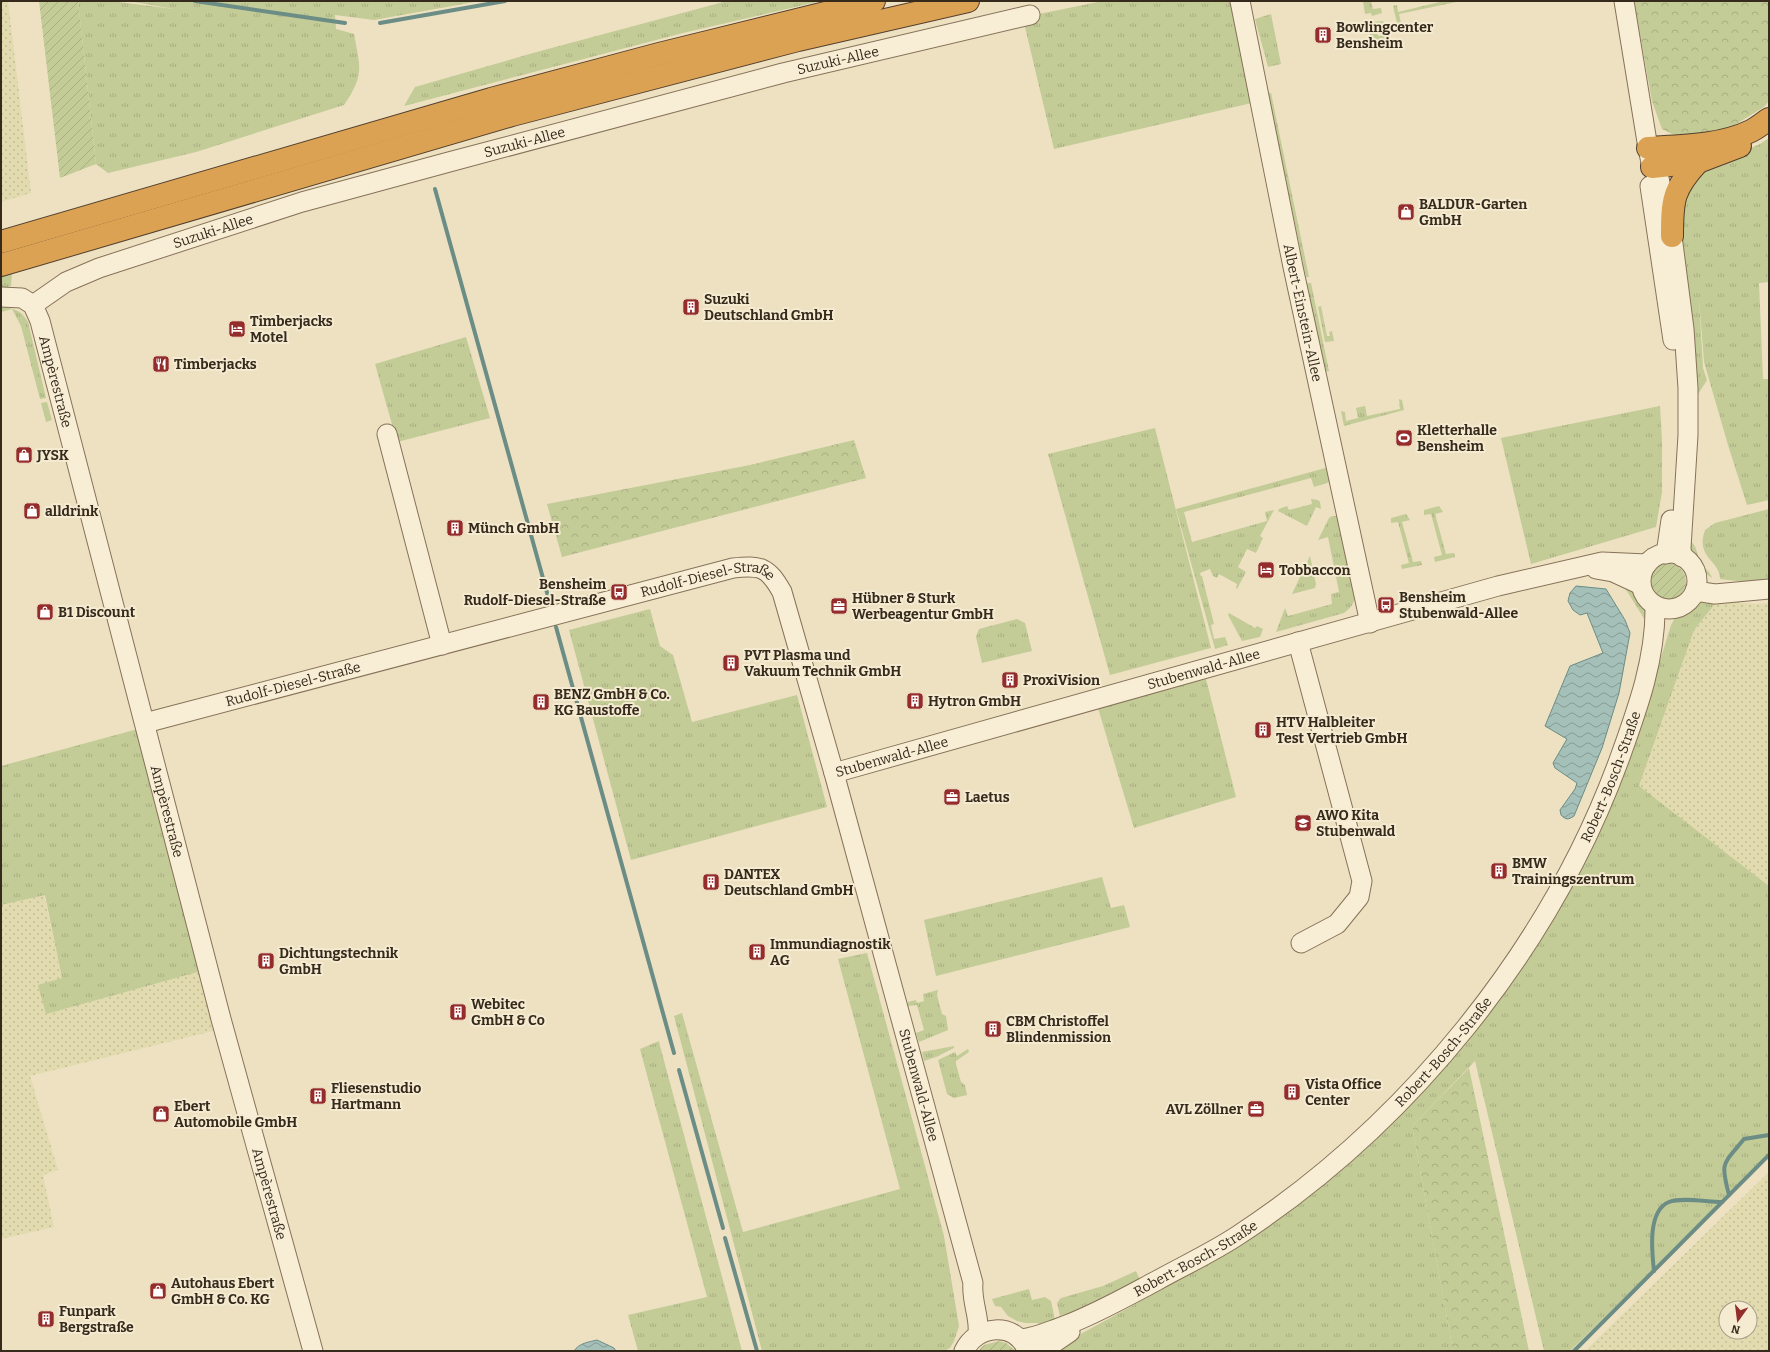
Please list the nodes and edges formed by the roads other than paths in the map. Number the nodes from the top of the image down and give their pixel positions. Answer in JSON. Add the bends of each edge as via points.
{"nodes":[{"id":1,"x":874,"y":1,"type":"edge"},
{"id":2,"x":968,"y":1,"type":"edge"},
{"id":3,"x":1240,"y":1,"type":"edge"},
{"id":4,"x":1624,"y":1,"type":"edge"},
{"id":5,"x":1030,"y":15,"type":"dead end"},
{"id":6,"x":1769,"y":119,"type":"edge"},
{"id":7,"x":1769,"y":131,"type":"edge"},
{"id":8,"x":1650,"y":157,"type":"junction"},
{"id":9,"x":1698,"y":162,"type":"junction"},
{"id":10,"x":1672,"y":236,"type":"junction"},
{"id":11,"x":1,"y":242,"type":"edge"},
{"id":12,"x":1,"y":265,"type":"edge"},
{"id":13,"x":1,"y":297,"type":"edge"},
{"id":14,"x":33,"y":305,"type":"junction"},
{"id":15,"x":387,"y":434,"type":"dead end"},
{"id":16,"x":1674,"y":555,"type":"junction"},
{"id":17,"x":1647,"y":564,"type":"junction"},
{"id":18,"x":1581,"y":566,"type":"junction"},
{"id":19,"x":1641,"y":585,"type":"junction"},
{"id":20,"x":1696,"y":585,"type":"junction"},
{"id":21,"x":1769,"y":589,"type":"edge"},
{"id":22,"x":1663,"y":608,"type":"junction"},
{"id":23,"x":1370,"y":622,"type":"junction"},
{"id":24,"x":1298,"y":642,"type":"junction"},
{"id":25,"x":442,"y":645,"type":"junction"},
{"id":26,"x":144,"y":723,"type":"junction"},
{"id":27,"x":834,"y":773,"type":"junction"},
{"id":28,"x":1301,"y":943,"type":"dead end"},
{"id":29,"x":973,"y":1283,"type":"junction"},
{"id":30,"x":1084,"y":1319,"type":"junction"},
{"id":31,"x":999,"y":1329,"type":"junction"},
{"id":32,"x":978,"y":1334,"type":"junction"},
{"id":33,"x":1024,"y":1345,"type":"edge"},
{"id":34,"x":313,"y":1351,"type":"edge"},
{"id":35,"x":964,"y":1351,"type":"edge"},
{"id":36,"x":1042,"y":1351,"type":"edge"}],
"edges":[{"from":1,"to":11,"type":"highway","via":[[490,99]]},
{"from":2,"to":12,"type":"highway","via":[[798,40],[512,115]]},
{"from":3,"to":23,"type":"street","name":"Albert-Einstein-Allee","via":[[1293,267]]},
{"from":4,"to":8,"type":"street"},
{"from":5,"to":14,"type":"street","name":"Suzuki-Allee","via":[[783,73],[302,202],[99,268],[66,282]]},
{"from":6,"to":8,"type":"highway","via":[[1752,131],[1729,140],[1684,146]]},
{"from":7,"to":9,"type":"highway","via":[[1758,139]]},
{"from":8,"to":9,"type":"highway"},
{"from":8,"to":10,"type":"street","via":[[1659,178]]},
{"from":8,"to":16,"type":"street","via":[[1649,181],[1653,216],[1672,331],[1676,383],[1676,437],[1670,534]]},
{"from":9,"to":10,"type":"highway","via":[[1677,189],[1672,207]]},
{"from":10,"to":16,"type":"street","via":[[1684,328],[1688,388],[1688,435],[1681,548]]},
{"from":13,"to":14,"type":"street","via":[[22,298]]},
{"from":14,"to":26,"type":"street","name":"Ampèrestraße","via":[[44,337]]},
{"from":15,"to":25,"type":"street"},
{"from":16,"to":17,"type":"street","via":[[1658,555]]},
{"from":16,"to":20,"type":"street","via":[[1691,565]]},
{"from":17,"to":18,"type":"street","name":"Stubenwald-Allee","via":[[1602,562]]},
{"from":17,"to":19,"type":"street","via":[[1643,570]]},
{"from":18,"to":19,"type":"street","name":"Stubenwald-Allee","via":[[1613,572]]},
{"from":18,"to":23,"type":"street","name":"Stubenwald-Allee"},
{"from":19,"to":22,"type":"street","via":[[1646,598]]},
{"from":20,"to":21,"type":"street","via":[[1715,594]]},
{"from":20,"to":22,"type":"street","via":[[1686,604]]},
{"from":22,"to":30,"type":"street","name":"Robert-Bosch-Straße","via":[[1654,626],[1646,680],[1610,785],[1566,875],[1518,956],[1456,1040],[1412,1090],[1338,1160],[1284,1202],[1236,1237]]},
{"from":23,"to":24,"type":"street","name":"Stubenwald-Allee"},
{"from":24,"to":27,"type":"street","name":"Stubenwald-Allee"},
{"from":24,"to":28,"type":"street","via":[[1362,881],[1359,897],[1337,924]]},
{"from":25,"to":26,"type":"street","name":"Rudolf-Diesel-Straße"},
{"from":25,"to":27,"type":"street","name":"Rudolf-Diesel-Straße","via":[[732,568],[750,566],[763,569],[774,578],[782,592]]},
{"from":26,"to":34,"type":"street","name":"Ampèrestraße","via":[[222,1024]]},
{"from":27,"to":29,"type":"street","name":"Stubenwald-Allee"},
{"from":29,"to":31,"type":"street","name":"Stubenwald-Allee","via":[[984,1294]]},
{"from":29,"to":32,"type":"street","name":"Stubenwald-Allee"},
{"from":30,"to":33,"type":"street","name":"Robert-Bosch-Straße","via":[[1040,1335]]},
{"from":30,"to":36,"type":"street","name":"Robert-Bosch-Straße","via":[[1070,1333]]},
{"from":31,"to":32,"type":"street"},
{"from":31,"to":33,"type":"street","name":"Robert-Bosch-Straße","via":[[1010,1332]]},
{"from":32,"to":35,"type":"street"}]}
